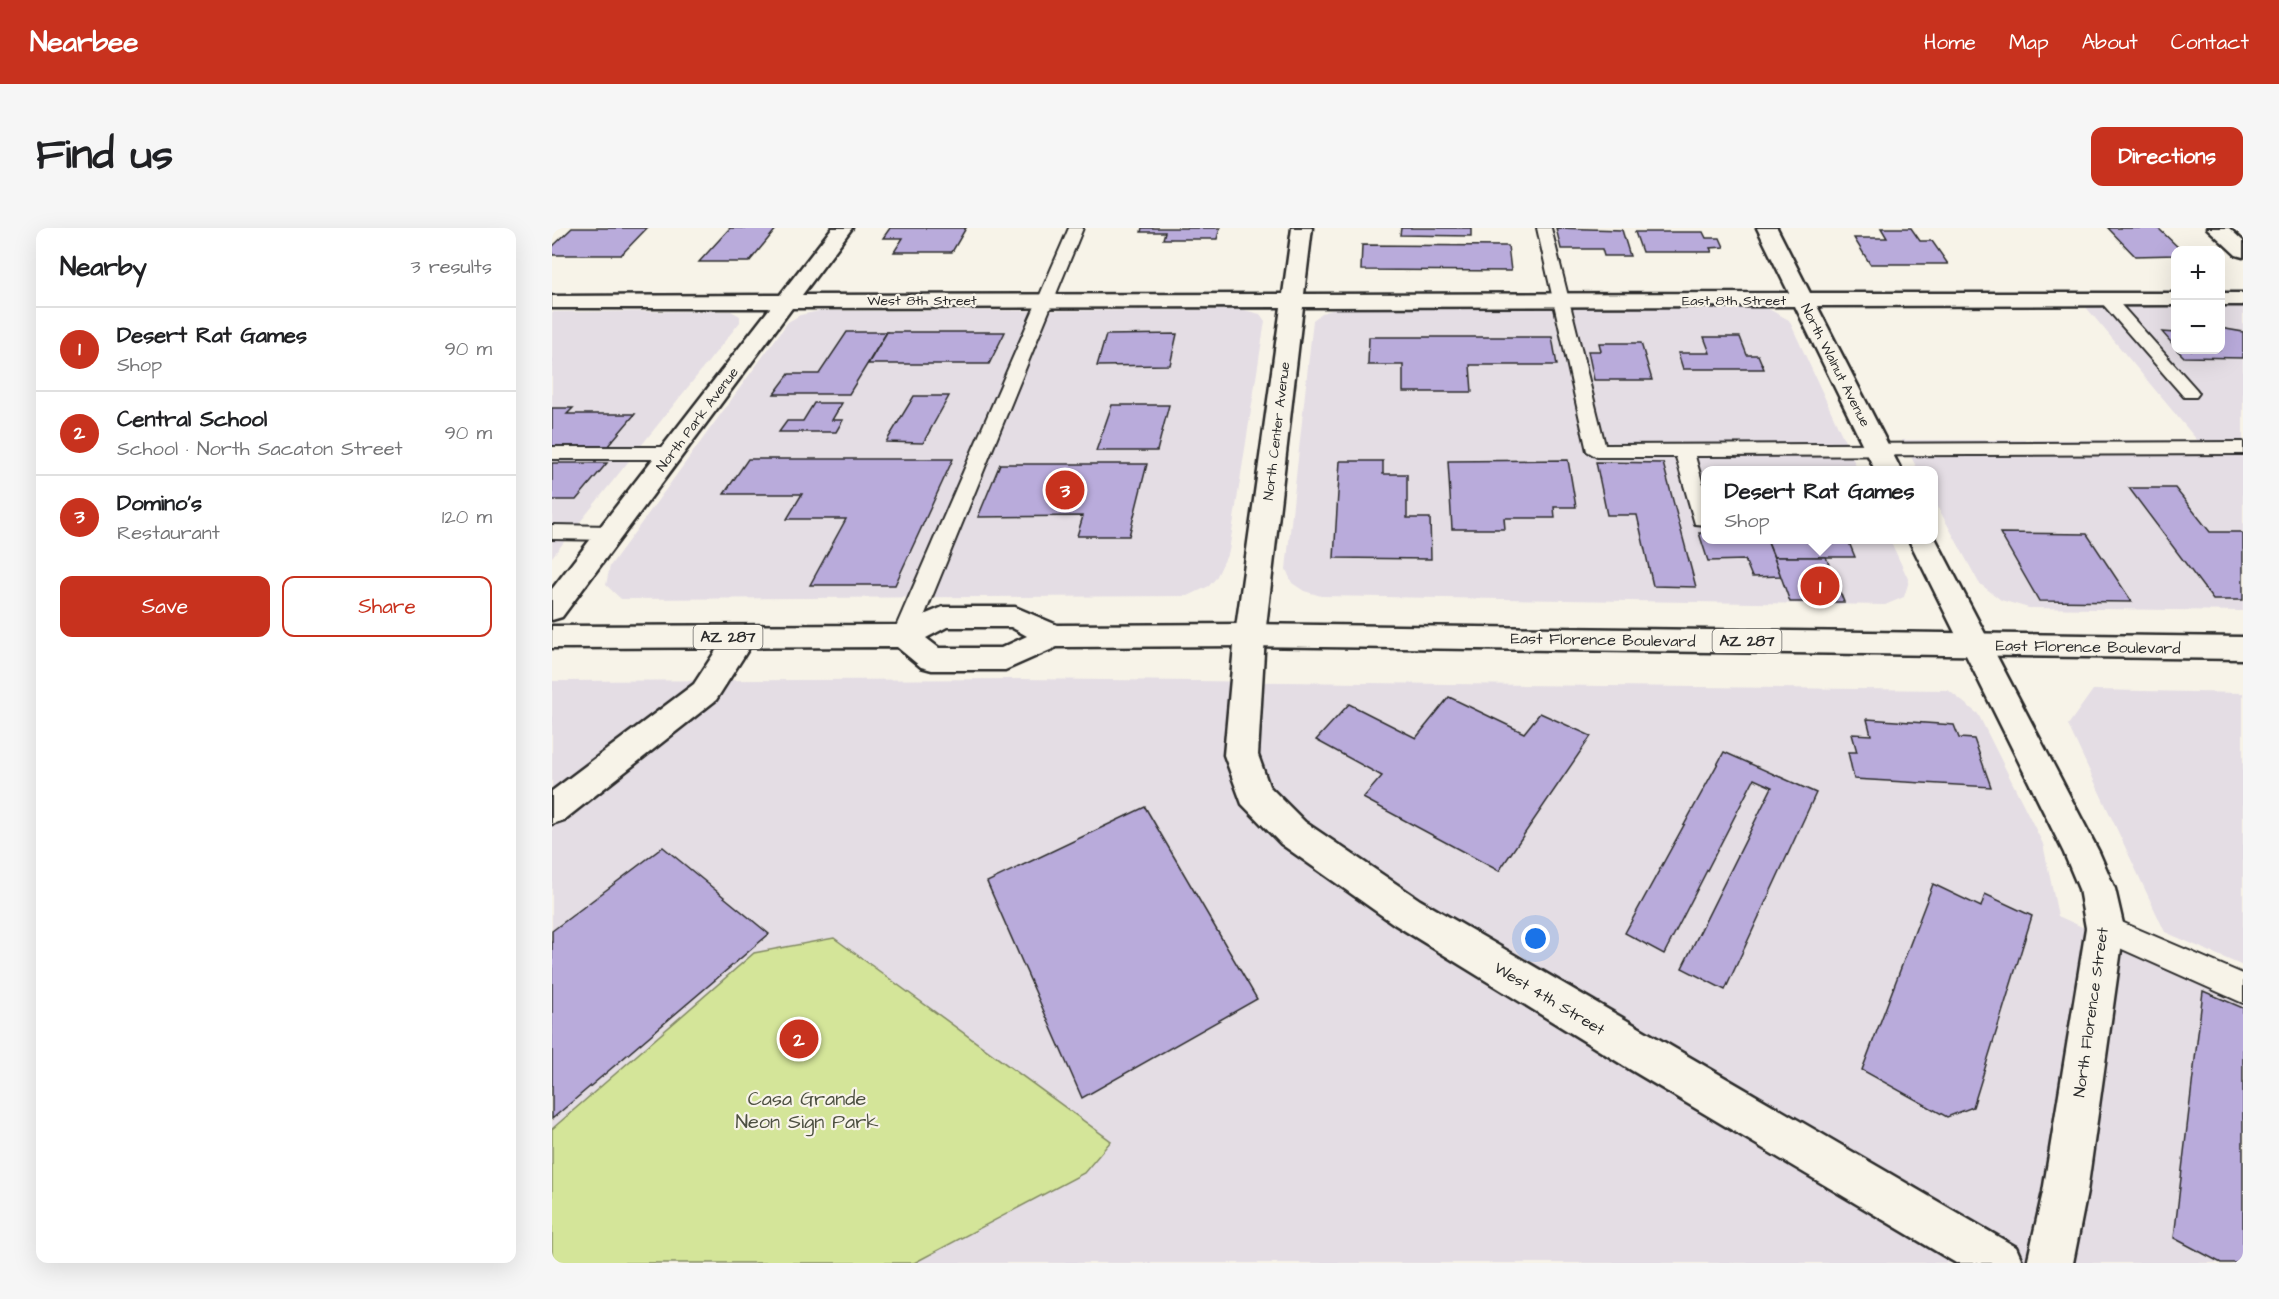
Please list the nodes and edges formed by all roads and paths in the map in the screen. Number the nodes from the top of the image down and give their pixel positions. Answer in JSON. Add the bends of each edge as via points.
{"nodes":[{"id":1,"x":842,"y":228,"type":"edge"},
{"id":2,"x":1076,"y":228,"type":"edge"},
{"id":3,"x":1302,"y":228,"type":"edge"},
{"id":4,"x":1544,"y":228,"type":"edge"},
{"id":5,"x":1767,"y":228,"type":"edge"},
{"id":6,"x":2217,"y":228,"type":"edge"},
{"id":7,"x":2243,"y":251,"type":"edge"},
{"id":8,"x":2107,"y":299,"type":"junction"},
{"id":9,"x":2171,"y":299,"type":"edge"},
{"id":10,"x":2225,"y":299,"type":"edge"},
{"id":11,"x":2243,"y":299,"type":"edge"},
{"id":12,"x":787,"y":300,"type":"junction"},
{"id":13,"x":1045,"y":300,"type":"junction"},
{"id":14,"x":1561,"y":300,"type":"junction"},
{"id":15,"x":1803,"y":300,"type":"junction"},
{"id":16,"x":1292,"y":301,"type":"junction"},
{"id":17,"x":552,"y":302,"type":"edge"},
{"id":18,"x":2190,"y":393,"type":"dead end"},
{"id":19,"x":2243,"y":448,"type":"edge"},
{"id":20,"x":1684,"y":451,"type":"junction"},
{"id":21,"x":552,"y":453,"type":"edge"},
{"id":22,"x":671,"y":453,"type":"junction"},
{"id":23,"x":1883,"y":461,"type":"edge"},
{"id":24,"x":1701,"y":515,"type":"edge"},
{"id":25,"x":552,"y":532,"type":"edge"},
{"id":26,"x":612,"y":532,"type":"junction"},
{"id":27,"x":1925,"y":544,"type":"edge"},
{"id":28,"x":552,"y":610,"type":"edge"},
{"id":29,"x":1250,"y":635,"type":"junction"},
{"id":30,"x":904,"y":636,"type":"junction"},
{"id":31,"x":1053,"y":636,"type":"junction"},
{"id":32,"x":552,"y":637,"type":"edge"},
{"id":33,"x":741,"y":637,"type":"junction"},
{"id":34,"x":1976,"y":644,"type":"junction"},
{"id":35,"x":2243,"y":648,"type":"edge"},
{"id":36,"x":552,"y":810,"type":"edge"},
{"id":37,"x":2105,"y":928,"type":"junction"},
{"id":38,"x":2243,"y":989,"type":"edge"},
{"id":39,"x":2000,"y":1263,"type":"edge"},
{"id":40,"x":2050,"y":1263,"type":"edge"}],
"edges":[{"from":1,"to":12,"type":"street","name":"North Park Avenue"},
{"from":2,"to":13,"type":"lane"},
{"from":3,"to":16,"type":"street","name":"North Center Avenue"},
{"from":4,"to":14,"type":"lane"},
{"from":5,"to":15,"type":"street","name":"North Walnut Avenue"},
{"from":6,"to":7,"type":"street"},
{"from":8,"to":9,"type":"street","name":"East 8th Street"},
{"from":8,"to":15,"type":"street","name":"East 8th Street"},
{"from":8,"to":18,"type":"lane"},
{"from":10,"to":11,"type":"street"},
{"from":12,"to":13,"type":"street","name":"West 8th Street"},
{"from":12,"to":17,"type":"street","name":"West 8th Street"},
{"from":12,"to":22,"type":"street","name":"North Park Avenue"},
{"from":13,"to":16,"type":"street","name":"West 8th Street"},
{"from":13,"to":30,"type":"lane"},
{"from":14,"to":15,"type":"street","name":"East 8th Street"},
{"from":14,"to":16,"type":"street","name":"East 8th Street"},
{"from":14,"to":20,"type":"lane","via":[[1597,451]]},
{"from":15,"to":23,"type":"street","name":"North Walnut Avenue"},
{"from":16,"to":29,"type":"street","name":"North Center Avenue"},
{"from":19,"to":23,"type":"lane"},
{"from":20,"to":23,"type":"lane"},
{"from":20,"to":24,"type":"lane"},
{"from":21,"to":22,"type":"lane"},
{"from":22,"to":26,"type":"street","name":"North Park Avenue"},
{"from":25,"to":26,"type":"lane"},
{"from":26,"to":28,"type":"street","name":"North Park Avenue"},
{"from":27,"to":34,"type":"street"},
{"from":29,"to":31,"type":"street","number":"AZ 287"},
{"from":29,"to":34,"type":"street","name":"East Florence Boulevard","number":"AZ 287"},
{"from":29,"to":39,"type":"street","name":"West 4th Street","via":[[1241,755],[1254,794],[1293,833],[1485,960]]},
{"from":30,"to":31,"type":"street","number":"AZ 287","via":[[944,617],[1015,617]]},
{"from":30,"to":31,"type":"street","number":"AZ 287","via":[[932,659],[1005,660]]},
{"from":30,"to":33,"type":"street","number":"AZ 287"},
{"from":32,"to":33,"type":"street","number":"AZ 287"},
{"from":33,"to":36,"type":"street","via":[[705,692]]},
{"from":34,"to":35,"type":"street","name":"East Florence Boulevard","number":"AZ 287"},
{"from":34,"to":37,"type":"street","name":"North Florence Street","via":[[2081,852],[2097,890]]},
{"from":37,"to":38,"type":"lane"},
{"from":37,"to":40,"type":"street","name":"North Florence Street","via":[[2065,1192]]}]}
